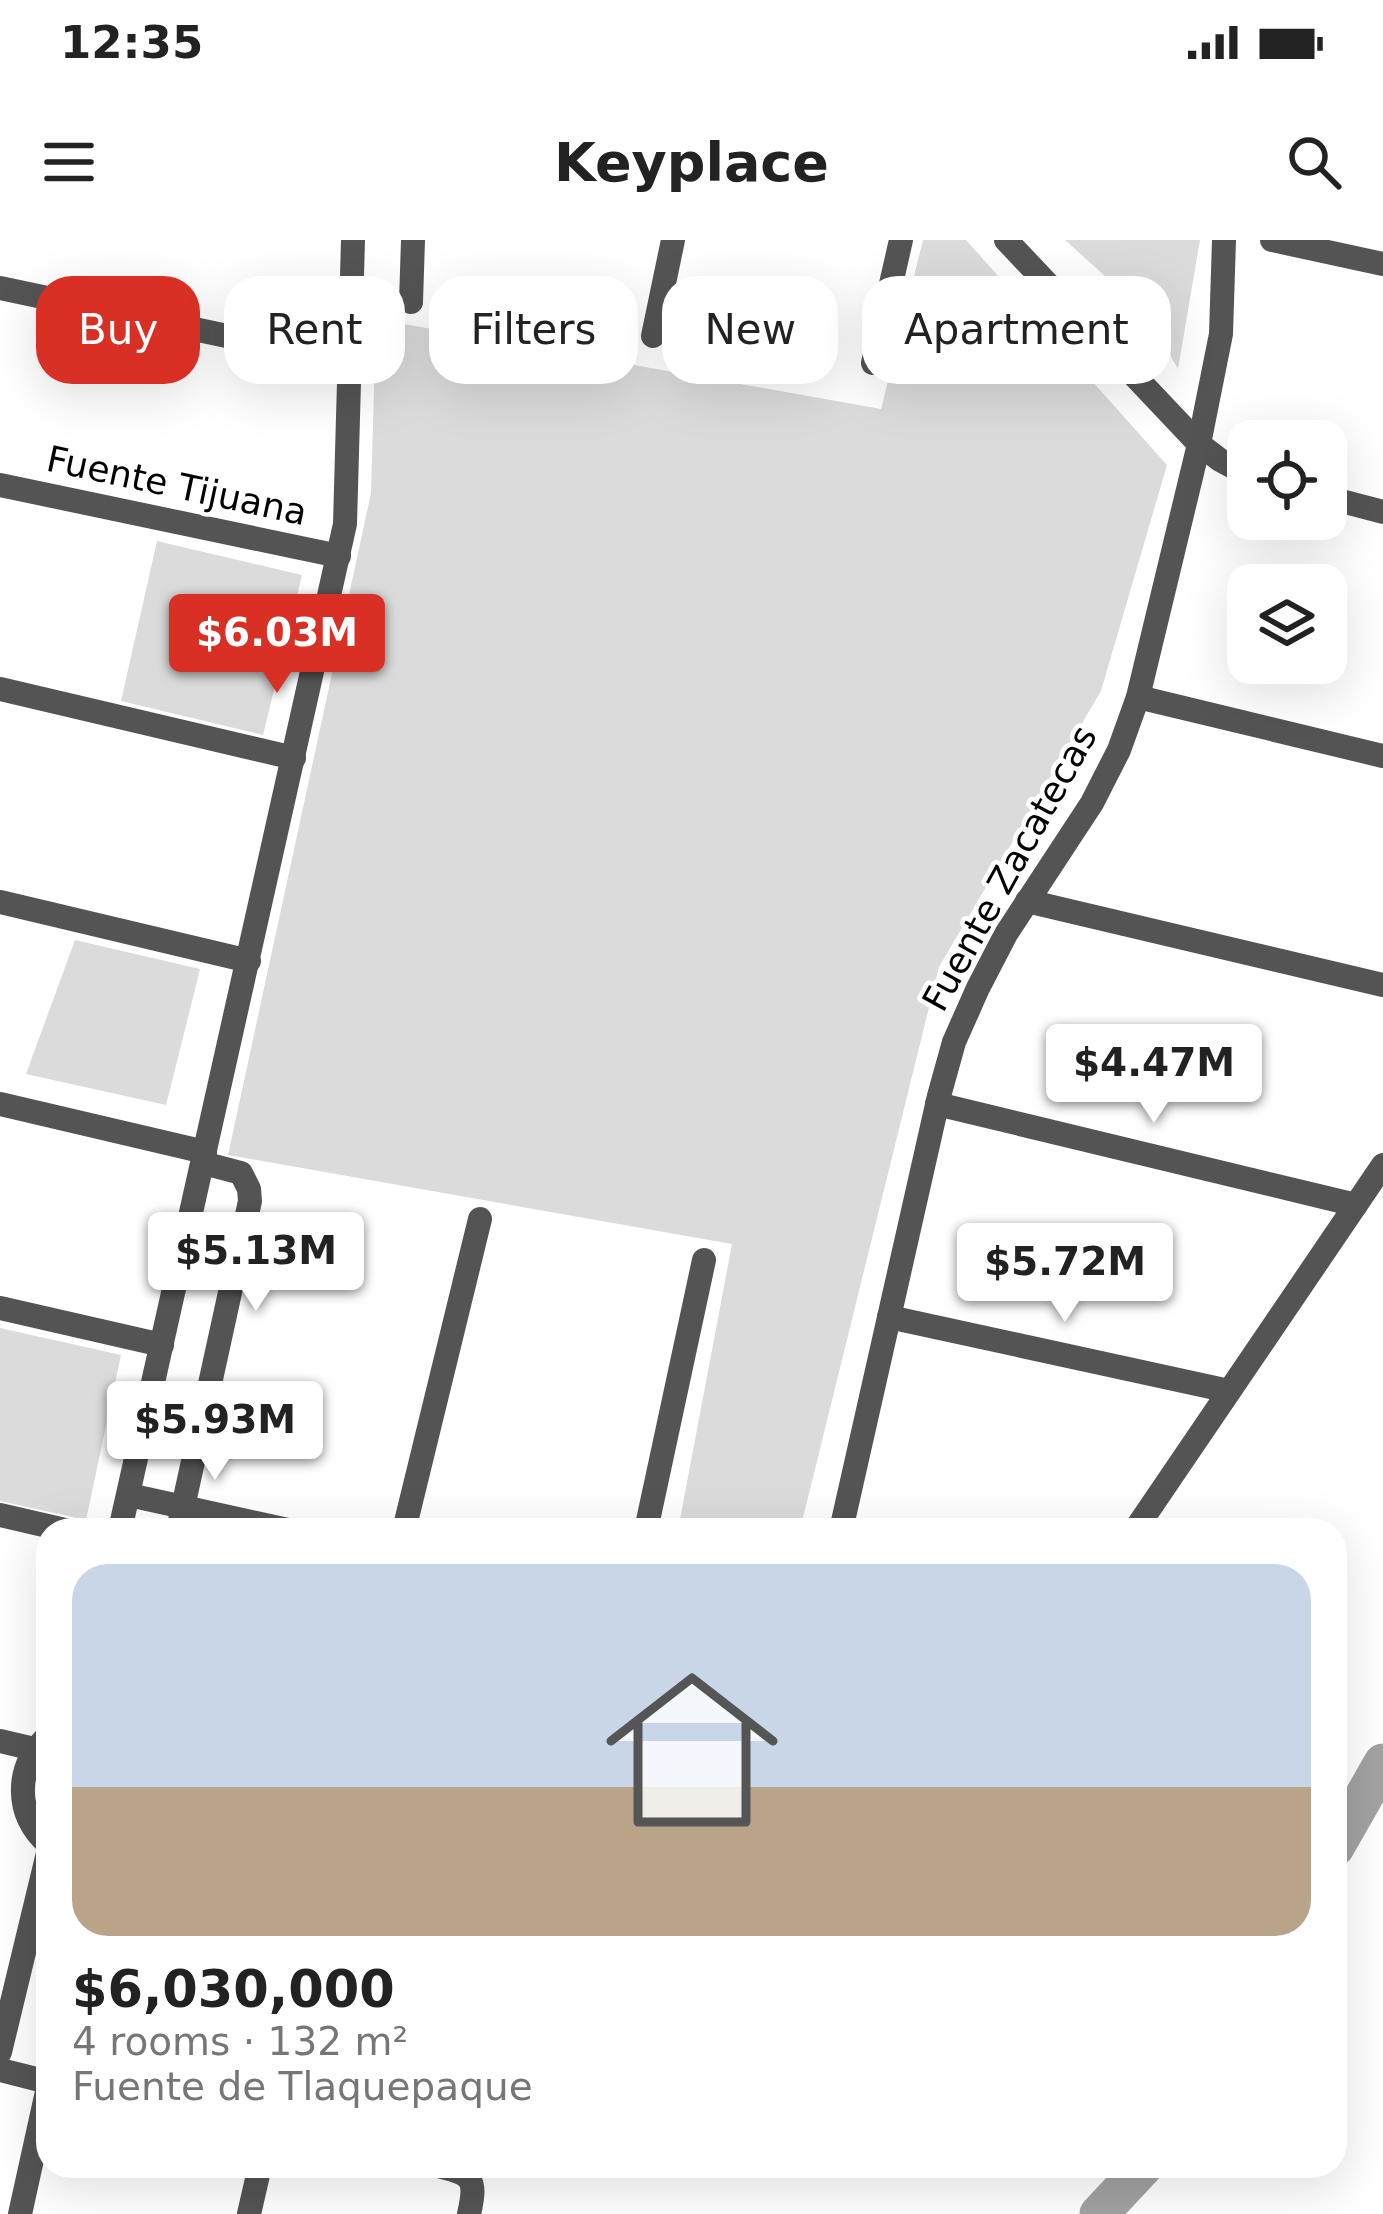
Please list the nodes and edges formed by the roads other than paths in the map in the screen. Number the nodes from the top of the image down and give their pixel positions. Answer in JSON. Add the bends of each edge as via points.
{"nodes":[{"id":1,"x":353,"y":240,"type":"edge"},
{"id":2,"x":412,"y":240,"type":"edge"},
{"id":3,"x":673,"y":240,"type":"edge"},
{"id":4,"x":901,"y":240,"type":"edge"},
{"id":5,"x":1006,"y":240,"type":"edge"},
{"id":6,"x":1224,"y":240,"type":"edge"},
{"id":7,"x":1272,"y":240,"type":"edge"},
{"id":8,"x":1383,"y":264,"type":"edge"},
{"id":9,"x":352,"y":276,"type":"edge"},
{"id":10,"x":893,"y":276,"type":"edge"},
{"id":11,"x":0,"y":288,"type":"edge"},
{"id":12,"x":411,"y":302,"type":"dead end"},
{"id":13,"x":224,"y":335,"type":"edge"},
{"id":14,"x":653,"y":335,"type":"dead end"},
{"id":15,"x":350,"y":384,"type":"edge"},
{"id":16,"x":1199,"y":444,"type":"junction"},
{"id":17,"x":1227,"y":464,"type":"edge"},
{"id":18,"x":0,"y":484,"type":"edge"},
{"id":19,"x":1347,"y":503,"type":"edge"},
{"id":20,"x":1383,"y":512,"type":"edge"},
{"id":21,"x":339,"y":556,"type":"junction"},
{"id":22,"x":0,"y":689,"type":"edge"},
{"id":23,"x":1138,"y":697,"type":"junction"},
{"id":24,"x":1383,"y":756,"type":"edge"},
{"id":25,"x":294,"y":758,"type":"junction"},
{"id":26,"x":0,"y":902,"type":"edge"},
{"id":27,"x":1027,"y":902,"type":"junction"},
{"id":28,"x":249,"y":961,"type":"junction"},
{"id":29,"x":1383,"y":985,"type":"edge"},
{"id":30,"x":0,"y":1104,"type":"edge"},
{"id":31,"x":937,"y":1104,"type":"junction"},
{"id":32,"x":204,"y":1158,"type":"junction"},
{"id":33,"x":1383,"y":1165,"type":"edge"},
{"id":34,"x":1356,"y":1205,"type":"junction"},
{"id":35,"x":480,"y":1219,"type":"dead end"},
{"id":36,"x":704,"y":1260,"type":"dead end"},
{"id":37,"x":0,"y":1308,"type":"edge"},
{"id":38,"x":889,"y":1317,"type":"junction"},
{"id":39,"x":162,"y":1345,"type":"junction"},
{"id":40,"x":1229,"y":1391,"type":"junction"},
{"id":41,"x":129,"y":1495,"type":"junction"},
{"id":42,"x":0,"y":1515,"type":"edge"},
{"id":43,"x":123,"y":1518,"type":"edge"},
{"id":44,"x":180,"y":1518,"type":"edge"},
{"id":45,"x":407,"y":1518,"type":"edge"},
{"id":46,"x":649,"y":1518,"type":"edge"},
{"id":47,"x":851,"y":1518,"type":"edge"},
{"id":48,"x":1143,"y":1518,"type":"edge"},
{"id":49,"x":36,"y":1523,"type":"edge"},
{"id":50,"x":0,"y":1742,"type":"edge"},
{"id":51,"x":36,"y":1742,"type":"edge"},
{"id":52,"x":36,"y":1750,"type":"edge"},
{"id":53,"x":12,"y":1802,"type":"edge"},
{"id":54,"x":36,"y":1830,"type":"edge"},
{"id":55,"x":36,"y":1903,"type":"edge"},
{"id":56,"x":0,"y":2052,"type":"edge"},
{"id":57,"x":0,"y":2070,"type":"edge"},
{"id":58,"x":36,"y":2080,"type":"edge"},
{"id":59,"x":36,"y":2140,"type":"edge"},
{"id":60,"x":257,"y":2178,"type":"edge"},
{"id":61,"x":469,"y":2178,"type":"edge"},
{"id":62,"x":20,"y":2214,"type":"edge"},
{"id":63,"x":249,"y":2214,"type":"edge"},
{"id":64,"x":469,"y":2214,"type":"edge"}],
"edges":[{"from":1,"to":9,"type":"street"},
{"from":2,"to":12,"type":"street"},
{"from":3,"to":14,"type":"street"},
{"from":4,"to":10,"type":"street"},
{"from":5,"to":16,"type":"street"},
{"from":6,"to":16,"type":"street","name":"Fuente Zacatecas","via":[[1221,334]]},
{"from":7,"to":8,"type":"street"},
{"from":11,"to":13,"type":"street"},
{"from":15,"to":21,"type":"street"},
{"from":16,"to":17,"type":"street"},
{"from":16,"to":23,"type":"street","name":"Fuente Zacatecas"},
{"from":18,"to":21,"type":"street","name":"Fuente Tijuana"},
{"from":19,"to":20,"type":"street"},
{"from":21,"to":25,"type":"street"},
{"from":22,"to":25,"type":"street"},
{"from":23,"to":24,"type":"street"},
{"from":23,"to":27,"type":"street","name":"Fuente Zacatecas","via":[[1092,803]]},
{"from":25,"to":28,"type":"street"},
{"from":26,"to":28,"type":"street"},
{"from":27,"to":29,"type":"street"},
{"from":27,"to":31,"type":"street","name":"Fuente Zacatecas","via":[[962,1024]]},
{"from":28,"to":32,"type":"street"},
{"from":30,"to":32,"type":"street"},
{"from":31,"to":34,"type":"street"},
{"from":31,"to":38,"type":"street","name":"Fuente Zacatecas"},
{"from":32,"to":39,"type":"street"},
{"from":32,"to":44,"type":"street","via":[[241,1173],[250,1201]]},
{"from":33,"to":34,"type":"street"},
{"from":34,"to":40,"type":"street"},
{"from":35,"to":45,"type":"street"},
{"from":36,"to":46,"type":"street"},
{"from":37,"to":39,"type":"street"},
{"from":38,"to":40,"type":"street"},
{"from":38,"to":47,"type":"street","name":"Fuente Zacatecas"},
{"from":39,"to":41,"type":"street"},
{"from":40,"to":48,"type":"street"},
{"from":41,"to":43,"type":"street"},
{"from":41,"to":44,"type":"street"},
{"from":42,"to":49,"type":"street"},
{"from":50,"to":51,"type":"street"},
{"from":52,"to":53,"type":"street"},
{"from":53,"to":54,"type":"street"},
{"from":55,"to":56,"type":"street"},
{"from":57,"to":58,"type":"street"},
{"from":59,"to":62,"type":"street"},
{"from":60,"to":63,"type":"street"},
{"from":61,"to":64,"type":"street"}]}
